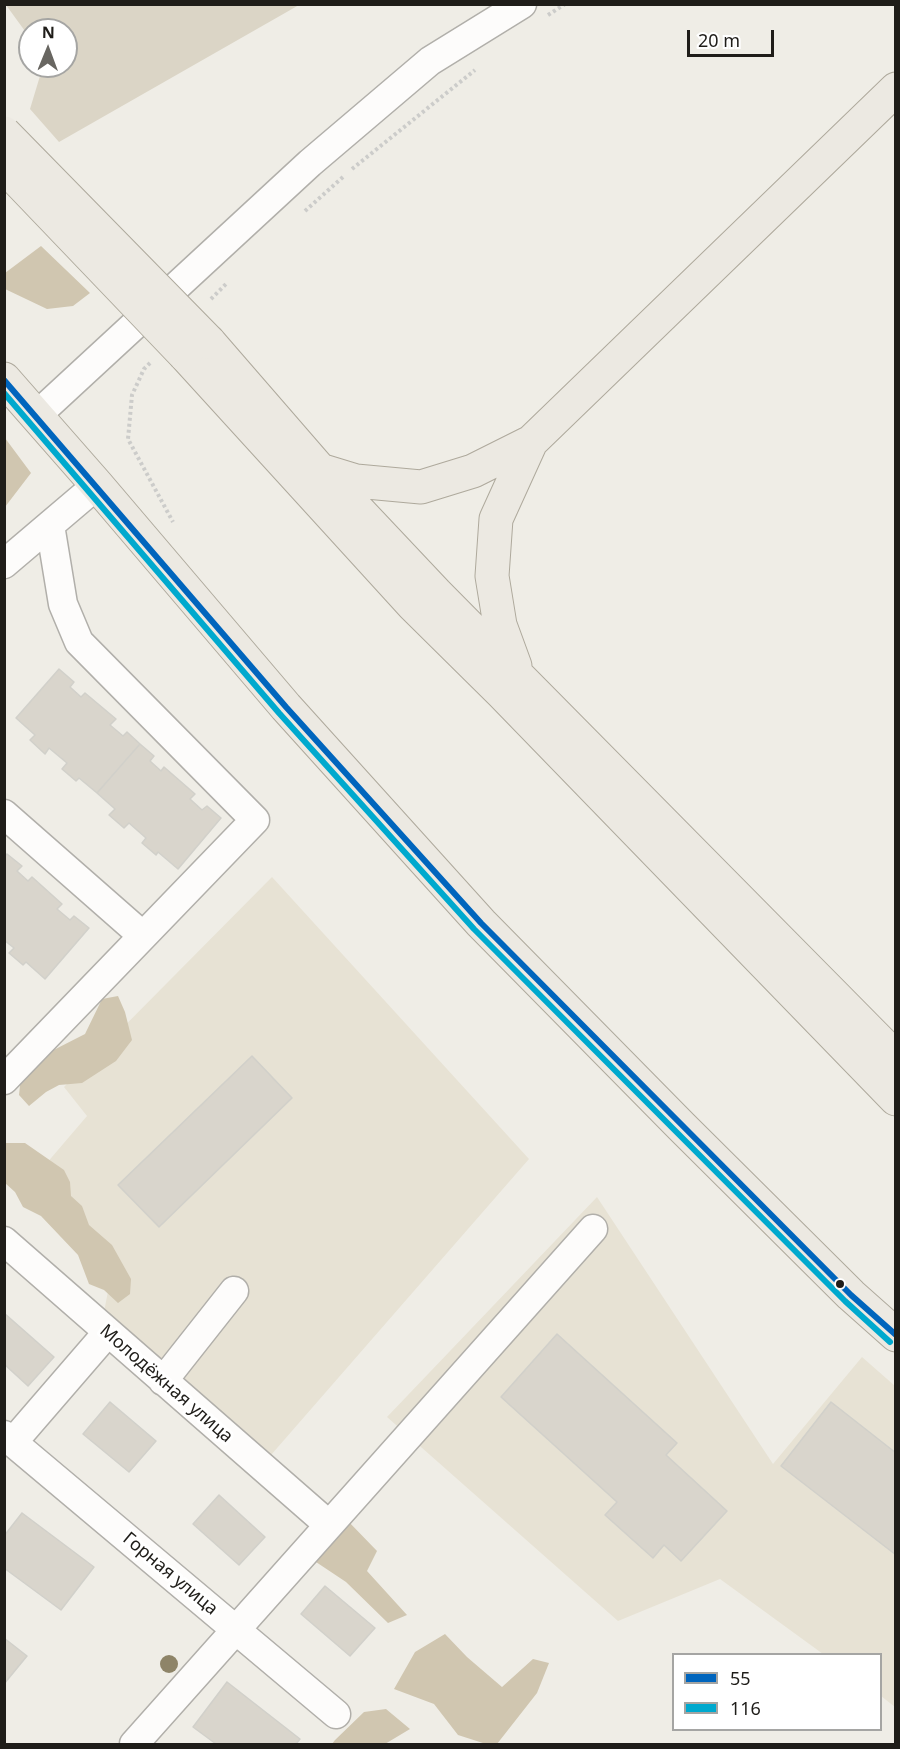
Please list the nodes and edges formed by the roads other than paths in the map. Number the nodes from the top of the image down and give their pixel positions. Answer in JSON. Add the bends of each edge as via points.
{"nodes":[{"id":1,"x":534,"y":11,"type":"edge"},
{"id":2,"x":896,"y":88,"type":"edge"},
{"id":3,"x":4,"y":133,"type":"edge"},
{"id":4,"x":4,"y":166,"type":"edge"},
{"id":5,"x":197,"y":348,"type":"junction"},
{"id":6,"x":4,"y":379,"type":"edge"},
{"id":7,"x":36,"y":416,"type":"junction"},
{"id":8,"x":531,"y":442,"type":"junction"},
{"id":9,"x":320,"y":470,"type":"junction"},
{"id":10,"x":97,"y":485,"type":"junction"},
{"id":11,"x":50,"y":525,"type":"junction"},
{"id":12,"x":4,"y":564,"type":"edge"},
{"id":13,"x":510,"y":684,"type":"junction"},
{"id":14,"x":4,"y":814,"type":"edge"},
{"id":15,"x":143,"y":936,"type":"junction"},
{"id":16,"x":896,"y":1058,"type":"edge"},
{"id":17,"x":4,"y":1080,"type":"edge"},
{"id":18,"x":896,"y":1100,"type":"edge"},
{"id":19,"x":593,"y":1229,"type":"dead end"},
{"id":20,"x":4,"y":1241,"type":"edge"},
{"id":21,"x":234,"y":1291,"type":"dead end"},
{"id":22,"x":108,"y":1332,"type":"junction"},
{"id":23,"x":896,"y":1335,"type":"edge"},
{"id":24,"x":163,"y":1381,"type":"junction"},
{"id":25,"x":9,"y":1438,"type":"edge"},
{"id":26,"x":329,"y":1526,"type":"junction"},
{"id":27,"x":236,"y":1630,"type":"junction"},
{"id":28,"x":336,"y":1713,"type":"dead end"},
{"id":29,"x":134,"y":1744,"type":"edge"}],
"edges":[{"from":1,"to":7,"type":"street","via":[[430,61],[301,171]]},
{"from":2,"to":8,"type":"main road"},
{"from":3,"to":5,"type":"main road","bridge":true},
{"from":4,"to":5,"type":"main road","bridge":true},
{"from":5,"to":9,"type":"main road"},
{"from":5,"to":13,"type":"main road","via":[[412,604]]},
{"from":6,"to":7,"type":"main road"},
{"from":7,"to":10,"type":"main road"},
{"from":8,"to":9,"type":"main road","via":[[473,471],[421,487],[356,481]]},
{"from":8,"to":13,"type":"main road","via":[[496,519],[492,576]]},
{"from":9,"to":13,"type":"main road"},
{"from":10,"to":11,"type":"street"},
{"from":10,"to":23,"type":"main road","via":[[286,707],[481,923],[851,1295]]},
{"from":11,"to":12,"type":"street"},
{"from":11,"to":15,"type":"street","via":[[63,604],[79,642],[255,820]]},
{"from":13,"to":16,"type":"main road"},
{"from":13,"to":18,"type":"main road"},
{"from":14,"to":15,"type":"street"},
{"from":15,"to":17,"type":"street"},
{"from":19,"to":26,"type":"street"},
{"from":20,"to":22,"type":"street","name":"Молодёжная улица"},
{"from":21,"to":24,"type":"street"},
{"from":22,"to":24,"type":"street","name":"Молодёжная улица"},
{"from":22,"to":25,"type":"street"},
{"from":24,"to":26,"type":"street","name":"Молодёжная улица"},
{"from":25,"to":27,"type":"street","name":"Горная улица"},
{"from":26,"to":27,"type":"street"},
{"from":27,"to":28,"type":"street","name":"Горная улица"},
{"from":27,"to":29,"type":"street"}]}
